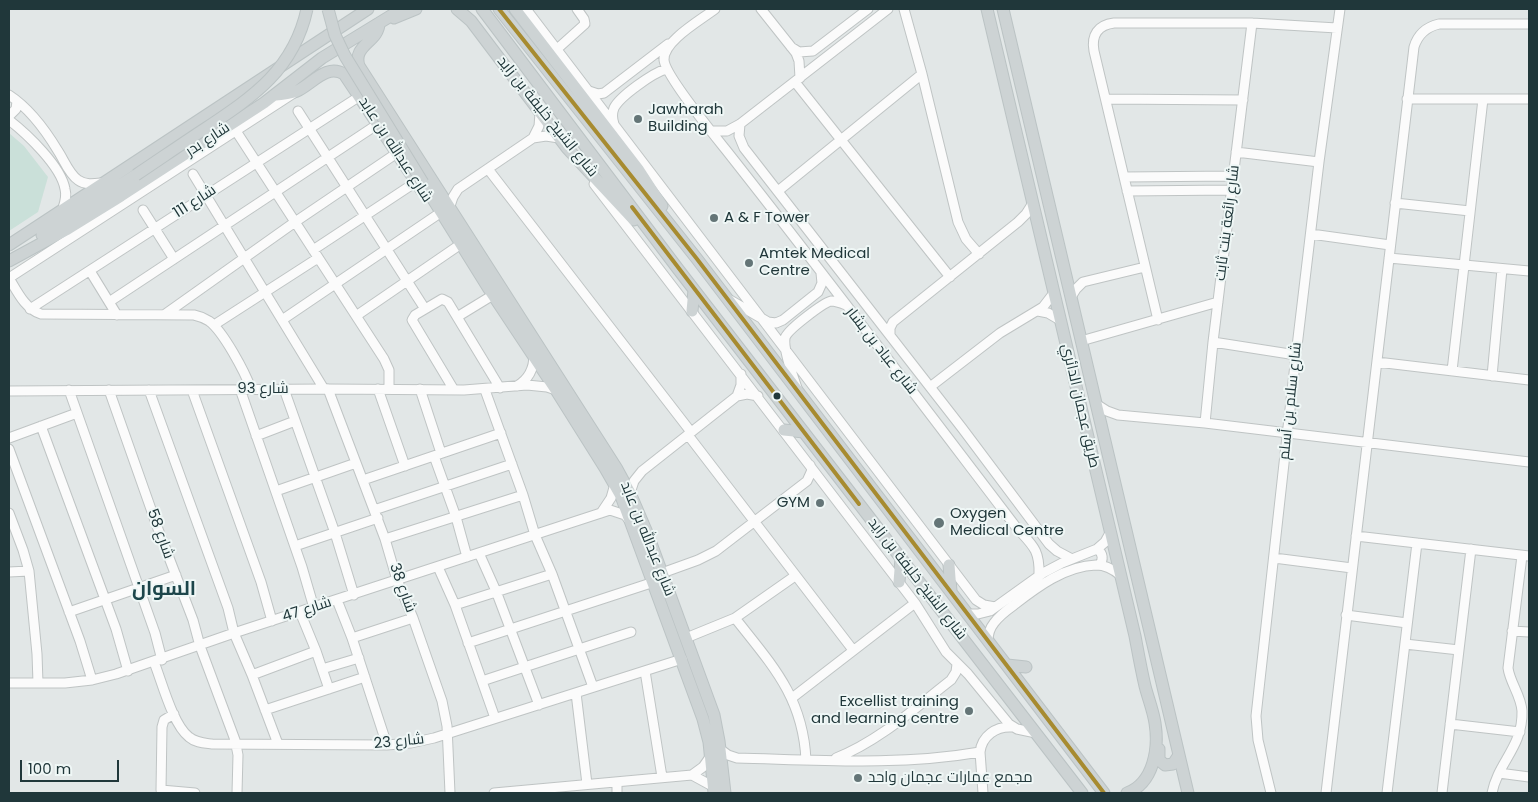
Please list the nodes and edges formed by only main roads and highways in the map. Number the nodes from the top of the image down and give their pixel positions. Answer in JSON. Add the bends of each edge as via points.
{"nodes":[{"id":1,"x":307,"y":9,"type":"edge"},
{"id":2,"x":328,"y":9,"type":"edge"},
{"id":3,"x":334,"y":9,"type":"edge"},
{"id":4,"x":402,"y":9,"type":"edge"},
{"id":5,"x":416,"y":9,"type":"edge"},
{"id":6,"x":450,"y":9,"type":"edge"},
{"id":7,"x":457,"y":9,"type":"edge"},
{"id":8,"x":482,"y":9,"type":"edge"},
{"id":9,"x":499,"y":9,"type":"edge"},
{"id":10,"x":987,"y":9,"type":"edge"},
{"id":11,"x":1003,"y":9,"type":"edge"},
{"id":12,"x":364,"y":11,"type":"edge"},
{"id":13,"x":518,"y":11,"type":"edge"},
{"id":14,"x":385,"y":16,"type":"edge"},
{"id":15,"x":471,"y":19,"type":"edge"},
{"id":16,"x":540,"y":28,"type":"road end"},
{"id":17,"x":356,"y":38,"type":"junction"},
{"id":18,"x":472,"y":39,"type":"dead end"},
{"id":19,"x":552,"y":51,"type":"junction"},
{"id":20,"x":322,"y":58,"type":"junction"},
{"id":21,"x":359,"y":66,"type":"junction"},
{"id":22,"x":348,"y":77,"type":"junction"},
{"id":23,"x":567,"y":77,"type":"junction"},
{"id":24,"x":584,"y":86,"type":"road end"},
{"id":25,"x":300,"y":89,"type":"junction"},
{"id":26,"x":274,"y":96,"type":"junction"},
{"id":27,"x":422,"y":182,"type":"junction"},
{"id":28,"x":667,"y":222,"type":"junction"},
{"id":29,"x":9,"y":245,"type":"edge"},
{"id":30,"x":9,"y":261,"type":"edge"},
{"id":31,"x":678,"y":269,"type":"junction"},
{"id":32,"x":493,"y":289,"type":"junction"},
{"id":33,"x":694,"y":290,"type":"junction"},
{"id":34,"x":692,"y":311,"type":"road end"},
{"id":35,"x":784,"y":430,"type":"road end"},
{"id":36,"x":804,"y":432,"type":"junction"},
{"id":37,"x":901,"y":558,"type":"junction"},
{"id":38,"x":949,"y":565,"type":"road end"},
{"id":39,"x":899,"y":582,"type":"road end"},
{"id":40,"x":951,"y":591,"type":"junction"},
{"id":41,"x":1007,"y":665,"type":"junction"},
{"id":42,"x":1026,"y":667,"type":"dead end"},
{"id":43,"x":1154,"y":715,"type":"junction"},
{"id":44,"x":1179,"y":755,"type":"junction"},
{"id":45,"x":1085,"y":768,"type":"junction"},
{"id":46,"x":714,"y":790,"type":"edge"},
{"id":47,"x":725,"y":793,"type":"edge"},
{"id":48,"x":1082,"y":793,"type":"edge"},
{"id":49,"x":1104,"y":793,"type":"edge"},
{"id":50,"x":1115,"y":793,"type":"edge"},
{"id":51,"x":1127,"y":793,"type":"edge"},
{"id":52,"x":1188,"y":793,"type":"edge"}],
"edges":[{"from":1,"to":30,"type":"main road","name":"شارع بدر","bridge":true,"via":[[292,48],[280,68],[245,102],[41,236]]},
{"from":2,"to":27,"type":"main road","name":"شارع عبدالله بن عابد","bridge":true,"via":[[335,36],[345,56]]},
{"from":3,"to":27,"type":"main road","name":"شارع عبدالله بن عابد","via":[[340,36],[351,58]]},
{"from":4,"to":14,"type":"main road","name":"شارع بدر"},
{"from":5,"to":14,"type":"main road","via":[[398,17]]},
{"from":6,"to":15,"type":"main road"},
{"from":7,"to":15,"type":"main road","name":"شارع الشيخ خليفة بن زايد"},
{"from":8,"to":31,"type":"main road","name":"شارع الشيخ خليفة بن زايد"},
{"from":9,"to":28,"type":"main road","name":"شارع الشيخ خليفة بن زايد"},
{"from":10,"to":43,"type":"main road","name":"طريق عجمان الدائري"},
{"from":11,"to":44,"type":"main road","name":"طريق عجمان الدائري"},
{"from":12,"to":29,"type":"main road","name":"شارع بدر"},
{"from":13,"to":19,"type":"main road","name":"شارع الشيخ خليفة بن زايد"},
{"from":14,"to":17,"type":"main road","name":"شارع بدر"},
{"from":14,"to":17,"type":"main road","via":[[369,23]]},
{"from":14,"to":21,"type":"main road","via":[[378,33],[358,53]]},
{"from":15,"to":18,"type":"main road"},
{"from":15,"to":31,"type":"main road","name":"شارع الشيخ خليفة بن زايد","via":[[559,138]]},
{"from":16,"to":19,"type":"main road"},
{"from":17,"to":20,"type":"main road","name":"شارع بدر"},
{"from":19,"to":23,"type":"main road","name":"شارع الشيخ خليفة بن زايد"},
{"from":20,"to":25,"type":"main road"},
{"from":20,"to":26,"type":"main road","name":"شارع بدر"},
{"from":21,"to":22,"type":"main road","via":[[353,60],[345,62]]},
{"from":21,"to":32,"type":"main road","name":"شارع عبدالله بن عابد","via":[[450,206]]},
{"from":22,"to":25,"type":"main road","via":[[331,71]]},
{"from":22,"to":27,"type":"main road","name":"شارع عبدالله بن عابد","via":[[397,153]]},
{"from":23,"to":24,"type":"main road"},
{"from":23,"to":28,"type":"main road","name":"شارع الشيخ خليفة بن زايد","via":[[646,178]]},
{"from":25,"to":26,"type":"main road"},
{"from":26,"to":30,"type":"main road","name":"شارع بدر","via":[[121,196]]},
{"from":27,"to":32,"type":"main road","name":"شارع عبدالله بن عابد"},
{"from":27,"to":32,"type":"main road","name":"شارع عبدالله بن عابد","via":[[437,214],[458,246]]},
{"from":28,"to":40,"type":"main road","name":"شارع الشيخ خليفة بن زايد"},
{"from":31,"to":33,"type":"main road","name":"شارع الشيخ خليفة بن زايد"},
{"from":32,"to":46,"type":"main road","name":"شارع عبدالله بن عابد","via":[[614,484],[632,522],[703,719]]},
{"from":32,"to":47,"type":"main road","name":"شارع عبدالله بن عابد","via":[[618,469],[630,493],[714,715]]},
{"from":33,"to":34,"type":"main road"},
{"from":33,"to":36,"type":"main road","name":"شارع الشيخ خليفة بن زايد"},
{"from":35,"to":36,"type":"main road"},
{"from":36,"to":37,"type":"main road","name":"شارع الشيخ خليفة بن زايد"},
{"from":37,"to":39,"type":"main road"},
{"from":37,"to":48,"type":"main road","name":"شارع الشيخ خليفة بن زايد"},
{"from":38,"to":40,"type":"main road"},
{"from":40,"to":41,"type":"main road","name":"شارع الشيخ خليفة بن زايد"},
{"from":41,"to":42,"type":"main road"},
{"from":41,"to":45,"type":"main road","name":"شارع الشيخ خليفة بن زايد"},
{"from":43,"to":44,"type":"main road","via":[[1159,730],[1159,760],[1170,765]]},
{"from":43,"to":51,"type":"main road","name":"طريق عجمان الدائري","via":[[1156,745],[1152,766],[1142,783]]},
{"from":44,"to":52,"type":"main road","name":"طريق عجمان الدائري"},
{"from":45,"to":49,"type":"main road","name":"شارع الشيخ خليفة بن زايد"},
{"from":45,"to":50,"type":"main road"}]}
